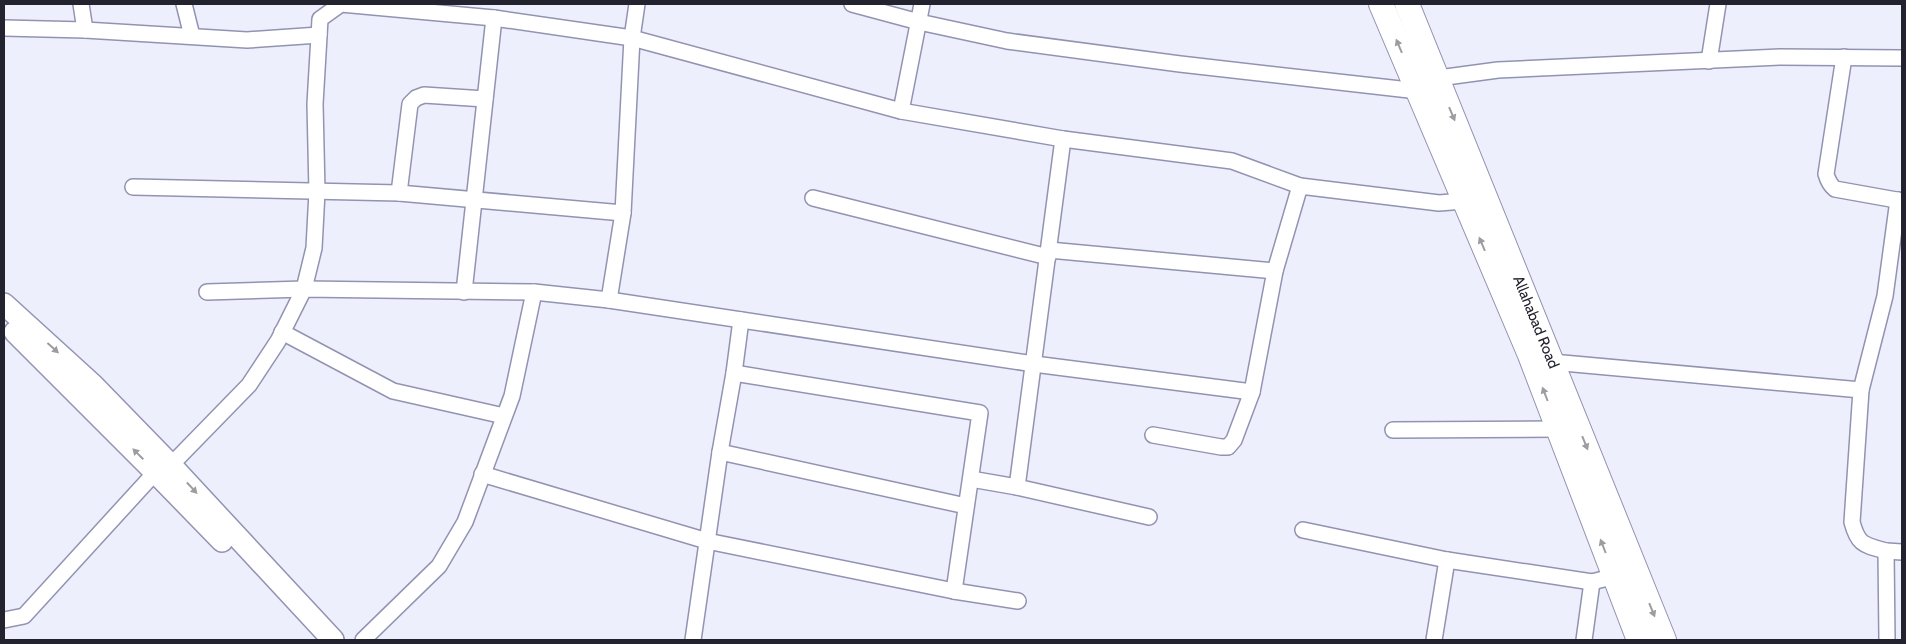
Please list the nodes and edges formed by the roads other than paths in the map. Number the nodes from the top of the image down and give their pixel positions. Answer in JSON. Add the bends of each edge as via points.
{"nodes":[{"id":1,"x":81,"y":4,"type":"edge"},
{"id":2,"x":184,"y":4,"type":"edge"},
{"id":3,"x":637,"y":4,"type":"edge"},
{"id":4,"x":852,"y":4,"type":"edge"},
{"id":5,"x":922,"y":4,"type":"edge"},
{"id":6,"x":1381,"y":4,"type":"edge"},
{"id":7,"x":1407,"y":4,"type":"edge"},
{"id":8,"x":1718,"y":4,"type":"edge"},
{"id":9,"x":494,"y":18,"type":"junction"},
{"id":10,"x":919,"y":22,"type":"junction"},
{"id":11,"x":4,"y":28,"type":"edge"},
{"id":12,"x":85,"y":30,"type":"junction"},
{"id":13,"x":319,"y":35,"type":"junction"},
{"id":14,"x":192,"y":36,"type":"junction"},
{"id":15,"x":632,"y":38,"type":"junction"},
{"id":16,"x":1844,"y":57,"type":"junction"},
{"id":17,"x":1902,"y":58,"type":"edge"},
{"id":18,"x":1708,"y":60,"type":"junction"},
{"id":19,"x":1423,"y":84,"type":"junction"},
{"id":20,"x":485,"y":99,"type":"junction"},
{"id":21,"x":901,"y":111,"type":"junction"},
{"id":22,"x":1063,"y":139,"type":"junction"},
{"id":23,"x":1300,"y":186,"type":"junction"},
{"id":24,"x":133,"y":187,"type":"dead end"},
{"id":25,"x":316,"y":192,"type":"junction"},
{"id":26,"x":399,"y":193,"type":"junction"},
{"id":27,"x":813,"y":198,"type":"dead end"},
{"id":28,"x":1474,"y":198,"type":"junction"},
{"id":29,"x":474,"y":200,"type":"junction"},
{"id":30,"x":1900,"y":200,"type":"edge"},
{"id":31,"x":623,"y":213,"type":"junction"},
{"id":32,"x":1048,"y":254,"type":"junction"},
{"id":33,"x":1275,"y":271,"type":"junction"},
{"id":34,"x":304,"y":289,"type":"junction"},
{"id":35,"x":207,"y":292,"type":"dead end"},
{"id":36,"x":464,"y":292,"type":"junction"},
{"id":37,"x":534,"y":292,"type":"junction"},
{"id":38,"x":609,"y":300,"type":"junction"},
{"id":39,"x":4,"y":304,"type":"edge"},
{"id":40,"x":741,"y":320,"type":"junction"},
{"id":41,"x":4,"y":322,"type":"edge"},
{"id":42,"x":282,"y":332,"type":"junction"},
{"id":43,"x":1552,"y":362,"type":"junction"},
{"id":44,"x":1034,"y":364,"type":"junction"},
{"id":45,"x":734,"y":373,"type":"junction"},
{"id":46,"x":1860,"y":390,"type":"junction"},
{"id":47,"x":1252,"y":392,"type":"junction"},
{"id":48,"x":504,"y":416,"type":"junction"},
{"id":49,"x":1558,"y":429,"type":"junction"},
{"id":50,"x":1393,"y":430,"type":"dead end"},
{"id":51,"x":1153,"y":435,"type":"dead end"},
{"id":52,"x":720,"y":452,"type":"junction"},
{"id":53,"x":164,"y":466,"type":"junction"},
{"id":54,"x":482,"y":474,"type":"junction"},
{"id":55,"x":971,"y":479,"type":"junction"},
{"id":56,"x":1017,"y":487,"type":"junction"},
{"id":57,"x":966,"y":506,"type":"junction"},
{"id":58,"x":1149,"y":517,"type":"dead end"},
{"id":59,"x":1303,"y":530,"type":"dead end"},
{"id":60,"x":707,"y":541,"type":"junction"},
{"id":61,"x":1886,"y":551,"type":"junction"},
{"id":62,"x":1902,"y":552,"type":"edge"},
{"id":63,"x":1447,"y":560,"type":"junction"},
{"id":64,"x":1625,"y":573,"type":"junction"},
{"id":65,"x":1592,"y":582,"type":"junction"},
{"id":66,"x":954,"y":591,"type":"junction"},
{"id":67,"x":1018,"y":601,"type":"dead end"},
{"id":68,"x":4,"y":620,"type":"edge"},
{"id":69,"x":318,"y":640,"type":"edge"},
{"id":70,"x":333,"y":640,"type":"edge"},
{"id":71,"x":363,"y":640,"type":"edge"},
{"id":72,"x":693,"y":640,"type":"edge"},
{"id":73,"x":1434,"y":640,"type":"edge"},
{"id":74,"x":1584,"y":640,"type":"edge"},
{"id":75,"x":1639,"y":640,"type":"edge"},
{"id":76,"x":1664,"y":640,"type":"edge"},
{"id":77,"x":1887,"y":640,"type":"edge"}],
"edges":[{"from":1,"to":12,"type":"street"},
{"from":2,"to":14,"type":"street"},
{"from":3,"to":15,"type":"street"},
{"from":4,"to":10,"type":"street"},
{"from":5,"to":10,"type":"street"},
{"from":19,"to":6,"type":"main road","one_way":true},
{"from":7,"to":19,"type":"main road","name":"Allahabad Road"},
{"from":8,"to":18,"type":"street"},
{"from":9,"to":13,"type":"street","via":[[341,4],[320,19]]},
{"from":9,"to":15,"type":"street"},
{"from":9,"to":20,"type":"street"},
{"from":10,"to":19,"type":"street","via":[[1007,41],[1180,64]]},
{"from":10,"to":21,"type":"street"},
{"from":11,"to":12,"type":"street"},
{"from":12,"to":14,"type":"street"},
{"from":13,"to":14,"type":"street","via":[[247,40]]},
{"from":13,"to":25,"type":"street","via":[[315,104]]},
{"from":15,"to":21,"type":"street"},
{"from":15,"to":31,"type":"street"},
{"from":16,"to":17,"type":"street"},
{"from":16,"to":18,"type":"street"},
{"from":16,"to":30,"type":"street","via":[[1827,179],[1835,190]]},
{"from":18,"to":19,"type":"street","via":[[1498,70]]},
{"from":19,"to":28,"type":"main road","name":"Allahabad Road"},
{"from":20,"to":26,"type":"street","via":[[424,95],[410,104]]},
{"from":20,"to":29,"type":"street"},
{"from":21,"to":22,"type":"street"},
{"from":22,"to":23,"type":"street","via":[[1232,161]]},
{"from":22,"to":32,"type":"street"},
{"from":23,"to":28,"type":"street","via":[[1439,203]]},
{"from":23,"to":33,"type":"street"},
{"from":24,"to":25,"type":"street"},
{"from":25,"to":26,"type":"street"},
{"from":25,"to":34,"type":"street","via":[[314,248]]},
{"from":26,"to":29,"type":"street"},
{"from":27,"to":32,"type":"street"},
{"from":28,"to":43,"type":"main road","name":"Allahabad Road"},
{"from":49,"to":28,"type":"main road","one_way":true},
{"from":29,"to":31,"type":"street"},
{"from":29,"to":36,"type":"street"},
{"from":30,"to":46,"type":"street","via":[[1885,296]]},
{"from":31,"to":38,"type":"street"},
{"from":32,"to":33,"type":"street"},
{"from":32,"to":44,"type":"street"},
{"from":33,"to":47,"type":"street"},
{"from":34,"to":35,"type":"street"},
{"from":34,"to":36,"type":"street"},
{"from":34,"to":42,"type":"street"},
{"from":36,"to":37,"type":"street"},
{"from":37,"to":38,"type":"street"},
{"from":37,"to":48,"type":"street","via":[[512,396]]},
{"from":38,"to":40,"type":"street"},
{"from":39,"to":53,"type":"street","one_way":true,"via":[[92,385]]},
{"from":40,"to":44,"type":"street"},
{"from":40,"to":45,"type":"street"},
{"from":53,"to":41,"type":"street","one_way":true},
{"from":42,"to":48,"type":"street","via":[[393,390]]},
{"from":42,"to":53,"type":"street","via":[[248,385]]},
{"from":43,"to":46,"type":"street"},
{"from":43,"to":64,"type":"main road","name":"Allahabad Road","one_way":true},
{"from":44,"to":47,"type":"street"},
{"from":44,"to":56,"type":"street"},
{"from":45,"to":52,"type":"street"},
{"from":45,"to":55,"type":"street","via":[[980,413]]},
{"from":46,"to":61,"type":"street","via":[[1852,522],[1862,544]]},
{"from":47,"to":51,"type":"street","via":[[1234,440],[1228,447]]},
{"from":48,"to":54,"type":"street"},
{"from":49,"to":50,"type":"street"},
{"from":64,"to":49,"type":"main road","one_way":true},
{"from":52,"to":57,"type":"street"},
{"from":52,"to":60,"type":"street"},
{"from":53,"to":68,"type":"street","via":[[24,616]]},
{"from":53,"to":69,"type":"street"},
{"from":53,"to":70,"type":"street","one_way":true},
{"from":54,"to":60,"type":"street"},
{"from":54,"to":71,"type":"street","via":[[465,522],[439,566]]},
{"from":55,"to":56,"type":"street"},
{"from":55,"to":57,"type":"street"},
{"from":56,"to":58,"type":"street"},
{"from":57,"to":66,"type":"street"},
{"from":59,"to":63,"type":"street"},
{"from":60,"to":66,"type":"street"},
{"from":60,"to":72,"type":"street"},
{"from":61,"to":62,"type":"street"},
{"from":61,"to":77,"type":"street"},
{"from":63,"to":65,"type":"street"},
{"from":63,"to":73,"type":"street"},
{"from":64,"to":65,"type":"street"},
{"from":64,"to":75,"type":"main road"},
{"from":64,"to":76,"type":"main road","name":"Allahabad Road","one_way":true},
{"from":65,"to":74,"type":"street"},
{"from":66,"to":67,"type":"street"}]}
